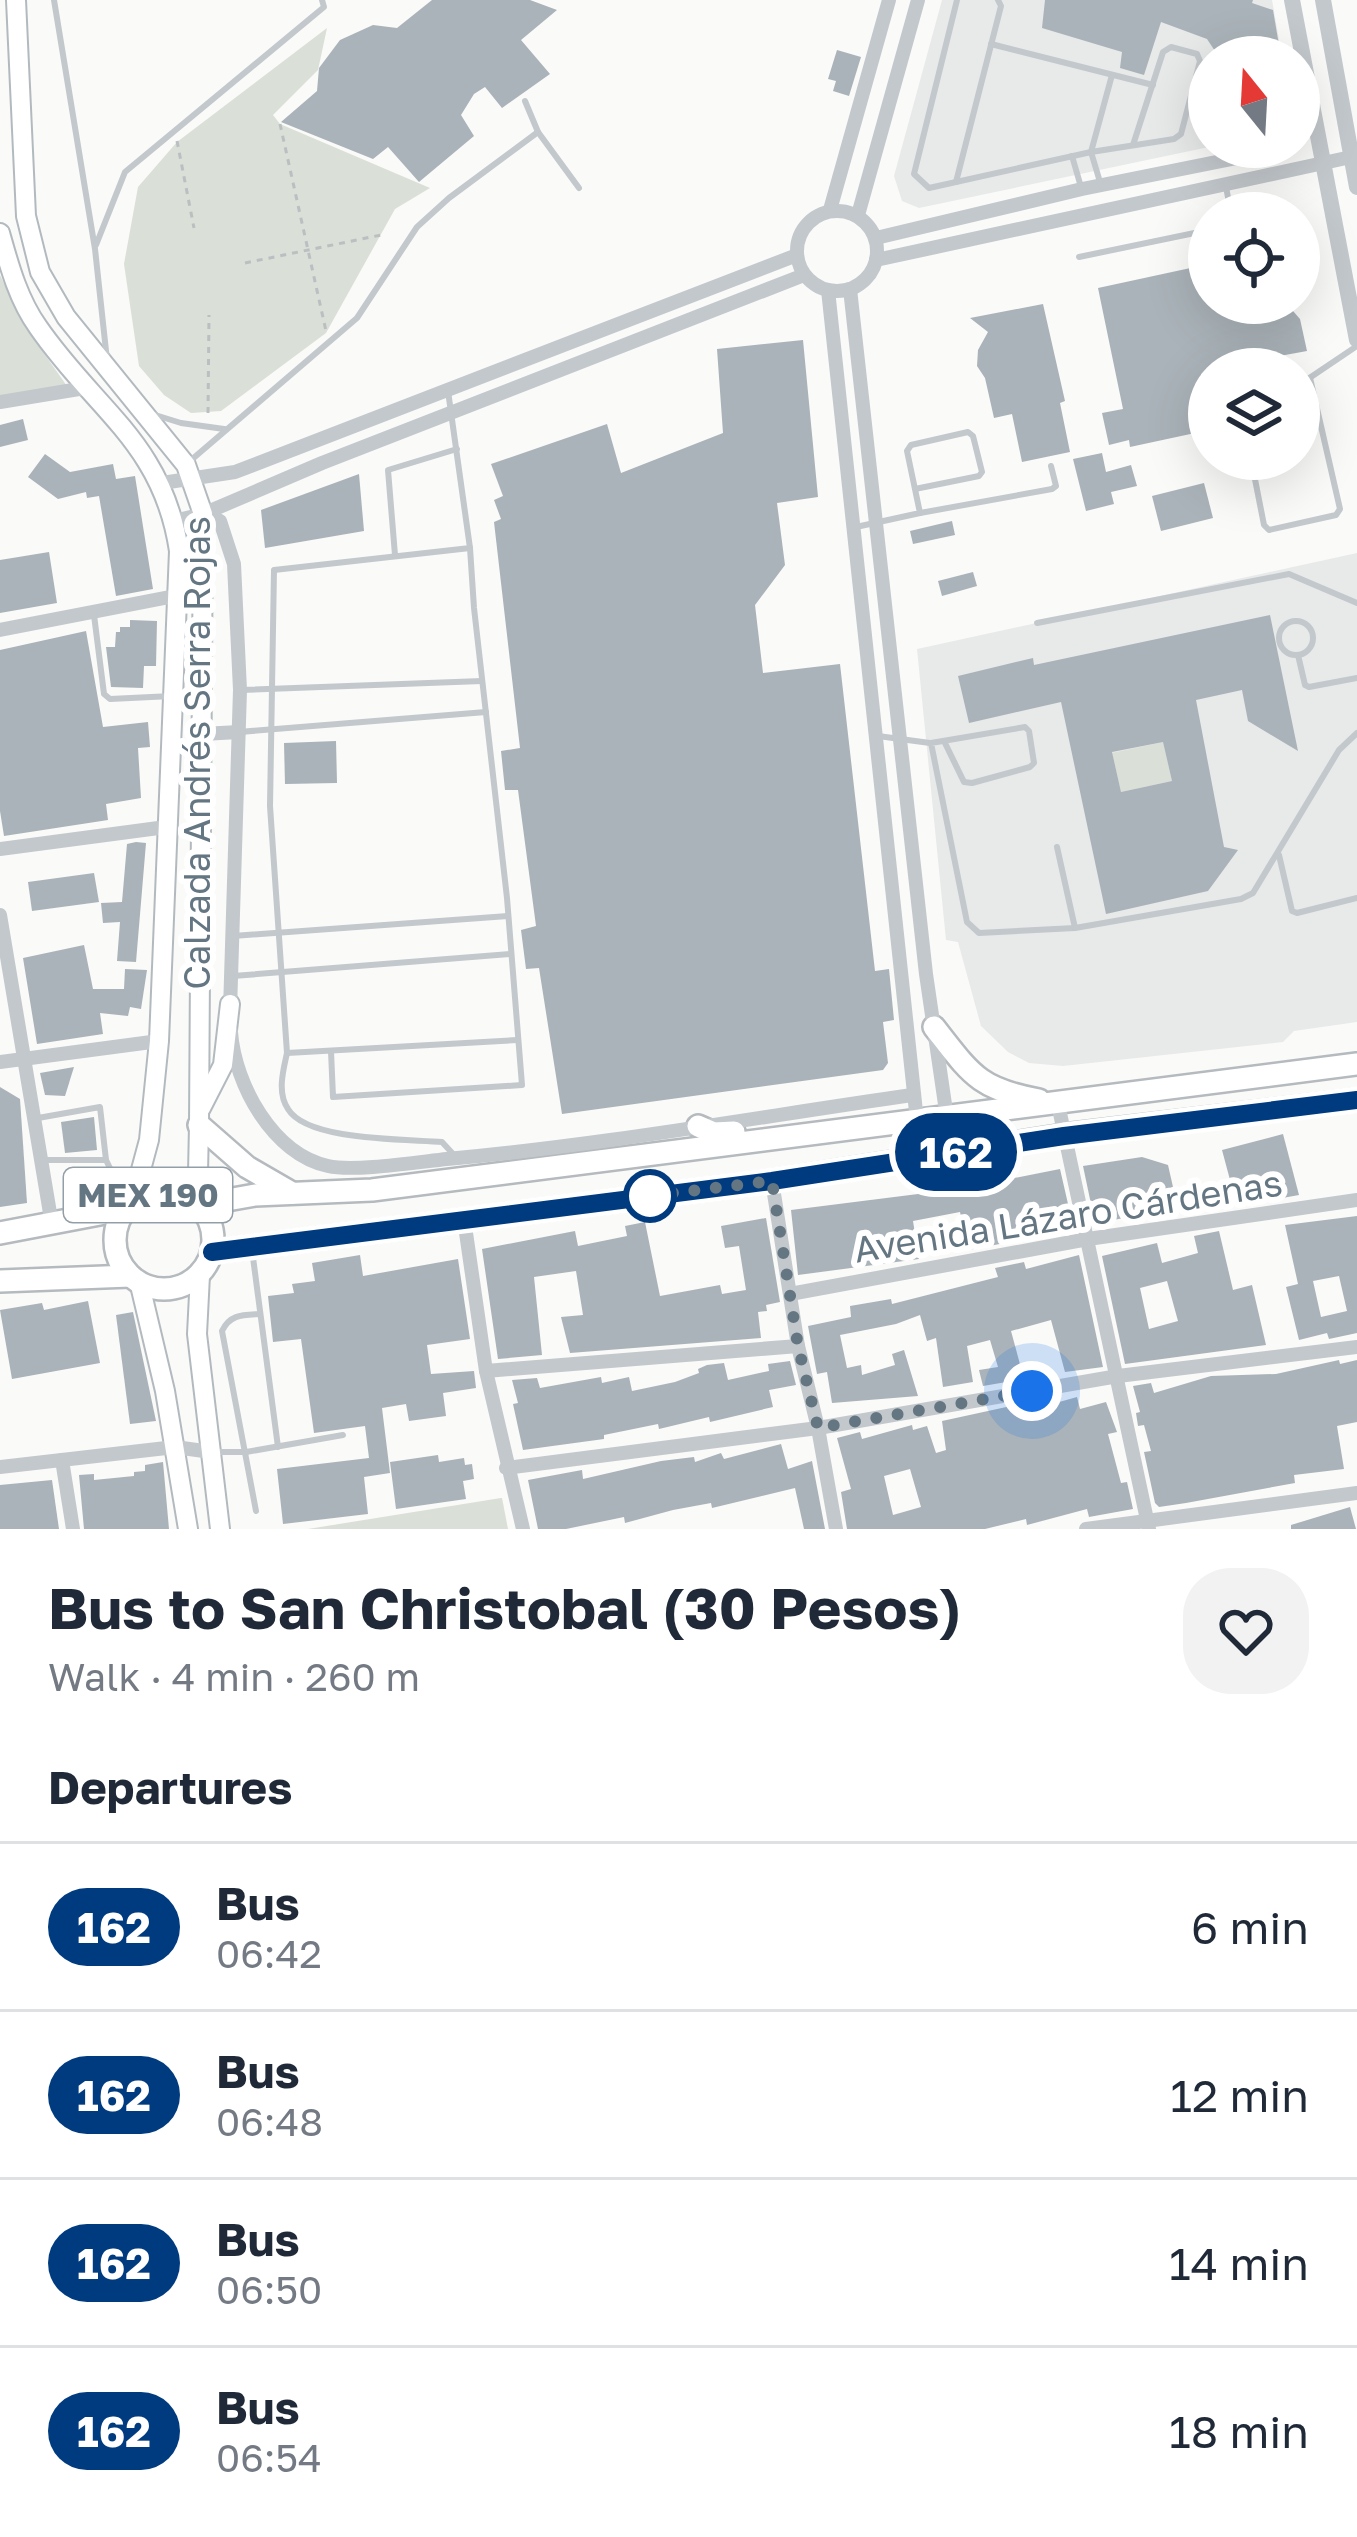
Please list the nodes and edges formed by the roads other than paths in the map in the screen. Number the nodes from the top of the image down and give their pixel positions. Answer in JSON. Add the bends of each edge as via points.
{"nodes":[{"id":1,"x":16,"y":0,"type":"edge"},
{"id":2,"x":54,"y":0,"type":"edge"},
{"id":3,"x":322,"y":0,"type":"edge"},
{"id":4,"x":889,"y":0,"type":"edge"},
{"id":5,"x":918,"y":0,"type":"edge"},
{"id":6,"x":958,"y":0,"type":"edge"},
{"id":7,"x":998,"y":0,"type":"edge"},
{"id":8,"x":1328,"y":3,"type":"edge"},
{"id":9,"x":1293,"y":7,"type":"edge"},
{"id":10,"x":991,"y":44,"type":"junction"},
{"id":11,"x":1112,"y":75,"type":"junction"},
{"id":12,"x":1153,"y":85,"type":"junction"},
{"id":13,"x":525,"y":100,"type":"dead end"},
{"id":14,"x":538,"y":132,"type":"junction"},
{"id":15,"x":1320,"y":141,"type":"edge"},
{"id":16,"x":1133,"y":145,"type":"junction"},
{"id":17,"x":1091,"y":152,"type":"junction"},
{"id":18,"x":1072,"y":156,"type":"junction"},
{"id":19,"x":1351,"y":157,"type":"junction"},
{"id":20,"x":1325,"y":163,"type":"junction"},
{"id":21,"x":1188,"y":168,"type":"edge"},
{"id":22,"x":1356,"y":181,"type":"edge"},
{"id":23,"x":956,"y":182,"type":"junction"},
{"id":24,"x":1226,"y":184,"type":"junction"},
{"id":25,"x":1101,"y":186,"type":"junction"},
{"id":26,"x":579,"y":188,"type":"dead end"},
{"id":27,"x":1082,"y":189,"type":"junction"},
{"id":28,"x":1227,"y":192,"type":"edge"},
{"id":29,"x":830,"y":210,"type":"junction"},
{"id":30,"x":857,"y":215,"type":"junction"},
{"id":31,"x":0,"y":233,"type":"edge"},
{"id":32,"x":1188,"y":234,"type":"edge"},
{"id":33,"x":876,"y":238,"type":"junction"},
{"id":34,"x":94,"y":248,"type":"junction"},
{"id":35,"x":797,"y":255,"type":"junction"},
{"id":36,"x":1079,"y":256,"type":"dead end"},
{"id":37,"x":876,"y":260,"type":"junction"},
{"id":38,"x":805,"y":275,"type":"junction"},
{"id":39,"x":850,"y":289,"type":"junction"},
{"id":40,"x":828,"y":290,"type":"junction"},
{"id":41,"x":1357,"y":343,"type":"edge"},
{"id":42,"x":108,"y":370,"type":"junction"},
{"id":43,"x":1320,"y":371,"type":"edge"},
{"id":44,"x":448,"y":387,"type":"junction"},
{"id":45,"x":86,"y":388,"type":"junction"},
{"id":46,"x":0,"y":402,"type":"edge"},
{"id":47,"x":139,"y":410,"type":"junction"},
{"id":48,"x":452,"y":411,"type":"junction"},
{"id":49,"x":1320,"y":422,"type":"edge"},
{"id":50,"x":224,"y":429,"type":"junction"},
{"id":51,"x":458,"y":448,"type":"junction"},
{"id":52,"x":1051,"y":466,"type":"dead end"},
{"id":53,"x":188,"y":471,"type":"junction"},
{"id":54,"x":1255,"y":480,"type":"edge"},
{"id":55,"x":162,"y":483,"type":"junction"},
{"id":56,"x":915,"y":489,"type":"junction"},
{"id":57,"x":920,"y":513,"type":"junction"},
{"id":58,"x":202,"y":514,"type":"junction"},
{"id":59,"x":175,"y":521,"type":"junction"},
{"id":60,"x":877,"y":522,"type":"junction"},
{"id":61,"x":852,"y":528,"type":"junction"},
{"id":62,"x":470,"y":548,"type":"junction"},
{"id":63,"x":395,"y":556,"type":"junction"},
{"id":64,"x":180,"y":595,"type":"junction"},
{"id":65,"x":1357,"y":603,"type":"edge"},
{"id":66,"x":93,"y":612,"type":"junction"},
{"id":67,"x":1037,"y":622,"type":"dead end"},
{"id":68,"x":0,"y":630,"type":"edge"},
{"id":69,"x":1298,"y":655,"type":"junction"},
{"id":70,"x":1357,"y":678,"type":"edge"},
{"id":71,"x":482,"y":681,"type":"junction"},
{"id":72,"x":240,"y":690,"type":"junction"},
{"id":73,"x":270,"y":691,"type":"junction"},
{"id":74,"x":173,"y":696,"type":"junction"},
{"id":75,"x":486,"y":712,"type":"junction"},
{"id":76,"x":271,"y":729,"type":"junction"},
{"id":77,"x":238,"y":732,"type":"junction"},
{"id":78,"x":1357,"y":733,"type":"edge"},
{"id":79,"x":202,"y":734,"type":"junction"},
{"id":80,"x":171,"y":735,"type":"junction"},
{"id":81,"x":874,"y":736,"type":"junction"},
{"id":82,"x":901,"y":740,"type":"junction"},
{"id":83,"x":945,"y":742,"type":"junction"},
{"id":84,"x":931,"y":743,"type":"junction"},
{"id":85,"x":166,"y":827,"type":"junction"},
{"id":86,"x":1057,"y":847,"type":"dead end"},
{"id":87,"x":0,"y":849,"type":"edge"},
{"id":88,"x":1278,"y":852,"type":"junction"},
{"id":89,"x":1357,"y":898,"type":"edge"},
{"id":90,"x":0,"y":915,"type":"edge"},
{"id":91,"x":508,"y":916,"type":"junction"},
{"id":92,"x":1075,"y":928,"type":"junction"},
{"id":93,"x":278,"y":932,"type":"junction"},
{"id":94,"x":233,"y":937,"type":"junction"},
{"id":95,"x":511,"y":954,"type":"junction"},
{"id":96,"x":281,"y":972,"type":"junction"},
{"id":97,"x":231,"y":976,"type":"junction"},
{"id":98,"x":230,"y":1004,"type":"junction"},
{"id":99,"x":934,"y":1028,"type":"junction"},
{"id":100,"x":517,"y":1040,"type":"junction"},
{"id":101,"x":159,"y":1041,"type":"junction"},
{"id":102,"x":331,"y":1051,"type":"junction"},
{"id":103,"x":286,"y":1054,"type":"junction"},
{"id":104,"x":24,"y":1058,"type":"junction"},
{"id":105,"x":0,"y":1062,"type":"edge"},
{"id":106,"x":1357,"y":1062,"type":"edge"},
{"id":107,"x":912,"y":1095,"type":"junction"},
{"id":108,"x":1357,"y":1100,"type":"edge"},
{"id":109,"x":1058,"y":1104,"type":"junction"},
{"id":110,"x":34,"y":1118,"type":"junction"},
{"id":111,"x":199,"y":1118,"type":"junction"},
{"id":112,"x":947,"y":1118,"type":"junction"},
{"id":113,"x":917,"y":1121,"type":"junction"},
{"id":114,"x":698,"y":1126,"type":"junction"},
{"id":115,"x":1064,"y":1136,"type":"junction"},
{"id":116,"x":768,"y":1139,"type":"junction"},
{"id":117,"x":456,"y":1159,"type":"junction"},
{"id":118,"x":41,"y":1160,"type":"junction"},
{"id":119,"x":106,"y":1160,"type":"junction"},
{"id":120,"x":772,"y":1181,"type":"junction"},
{"id":121,"x":390,"y":1188,"type":"junction"},
{"id":122,"x":292,"y":1194,"type":"junction"},
{"id":123,"x":1357,"y":1200,"type":"edge"},
{"id":124,"x":195,"y":1201,"type":"junction"},
{"id":125,"x":129,"y":1206,"type":"junction"},
{"id":126,"x":464,"y":1219,"type":"junction"},
{"id":127,"x":52,"y":1225,"type":"junction"},
{"id":128,"x":0,"y":1233,"type":"edge"},
{"id":129,"x":1088,"y":1239,"type":"junction"},
{"id":130,"x":251,"y":1246,"type":"junction"},
{"id":131,"x":212,"y":1252,"type":"junction"},
{"id":132,"x":200,"y":1275,"type":"junction"},
{"id":133,"x":135,"y":1278,"type":"junction"},
{"id":134,"x":0,"y":1281,"type":"edge"},
{"id":135,"x":790,"y":1294,"type":"junction"},
{"id":136,"x":260,"y":1314,"type":"junction"},
{"id":137,"x":798,"y":1346,"type":"junction"},
{"id":138,"x":1357,"y":1347,"type":"edge"},
{"id":139,"x":487,"y":1371,"type":"junction"},
{"id":140,"x":1118,"y":1376,"type":"junction"},
{"id":141,"x":818,"y":1428,"type":"junction"},
{"id":142,"x":343,"y":1435,"type":"dead end"},
{"id":143,"x":176,"y":1447,"type":"junction"},
{"id":144,"x":278,"y":1447,"type":"junction"},
{"id":145,"x":211,"y":1451,"type":"junction"},
{"id":146,"x":246,"y":1452,"type":"junction"},
{"id":147,"x":62,"y":1460,"type":"junction"},
{"id":148,"x":0,"y":1467,"type":"edge"},
{"id":149,"x":506,"y":1468,"type":"junction"},
{"id":150,"x":1357,"y":1493,"type":"edge"},
{"id":151,"x":256,"y":1511,"type":"dead end"},
{"id":152,"x":1148,"y":1524,"type":"edge"},
{"id":153,"x":73,"y":1529,"type":"edge"},
{"id":154,"x":188,"y":1529,"type":"edge"},
{"id":155,"x":220,"y":1529,"type":"edge"},
{"id":156,"x":523,"y":1529,"type":"edge"},
{"id":157,"x":836,"y":1529,"type":"edge"},
{"id":158,"x":1086,"y":1529,"type":"edge"}],
"edges":[{"from":1,"to":42,"type":"main road","name":"Calzada Andrés Serra Rojas","via":[[26,217],[40,272]]},
{"from":2,"to":34,"type":"lane"},
{"from":3,"to":34,"type":"lane","via":[[324,8],[124,172]]},
{"from":4,"to":29,"type":"street"},
{"from":5,"to":30,"type":"street"},
{"from":6,"to":23,"type":"lane","via":[[914,174],[929,188]]},
{"from":7,"to":10,"type":"lane"},
{"from":8,"to":9,"type":"street"},
{"from":8,"to":19,"type":"street"},
{"from":10,"to":11,"type":"lane"},
{"from":10,"to":23,"type":"lane"},
{"from":11,"to":12,"type":"lane"},
{"from":11,"to":17,"type":"lane"},
{"from":12,"to":16,"type":"lane"},
{"from":12,"to":16,"type":"lane","via":[[1163,52],[1197,54],[1181,134]]},
{"from":13,"to":14,"type":"lane"},
{"from":14,"to":26,"type":"lane"},
{"from":14,"to":50,"type":"lane","via":[[417,227],[357,317]]},
{"from":15,"to":20,"type":"street"},
{"from":16,"to":17,"type":"lane"},
{"from":17,"to":18,"type":"lane"},
{"from":17,"to":25,"type":"lane"},
{"from":18,"to":23,"type":"lane"},
{"from":18,"to":27,"type":"lane"},
{"from":19,"to":20,"type":"street"},
{"from":19,"to":22,"type":"street"},
{"from":20,"to":24,"type":"street"},
{"from":20,"to":41,"type":"street"},
{"from":21,"to":25,"type":"street"},
{"from":24,"to":28,"type":"lane"},
{"from":24,"to":37,"type":"street"},
{"from":25,"to":27,"type":"street"},
{"from":27,"to":33,"type":"street"},
{"from":29,"to":30,"type":"street"},
{"from":29,"to":35,"type":"street","via":[[803,227]]},
{"from":30,"to":33,"type":"street"},
{"from":31,"to":45,"type":"main road","name":"Calzada Andrés Serra Rojas","via":[[35,324]]},
{"from":32,"to":36,"type":"lane"},
{"from":33,"to":37,"type":"street"},
{"from":34,"to":42,"type":"lane"},
{"from":35,"to":38,"type":"street"},
{"from":35,"to":44,"type":"street"},
{"from":37,"to":39,"type":"street"},
{"from":38,"to":40,"type":"street"},
{"from":38,"to":48,"type":"street"},
{"from":39,"to":40,"type":"street"},
{"from":39,"to":60,"type":"street"},
{"from":40,"to":61,"type":"street"},
{"from":41,"to":43,"type":"lane"},
{"from":42,"to":47,"type":"main road","name":"Calzada Andrés Serra Rojas"},
{"from":44,"to":48,"type":"lane"},
{"from":44,"to":53,"type":"street","via":[[236,472]]},
{"from":45,"to":46,"type":"street"},
{"from":45,"to":55,"type":"main road","name":"Calzada Andrés Serra Rojas"},
{"from":47,"to":50,"type":"lane"},
{"from":47,"to":53,"type":"main road","name":"Calzada Andrés Serra Rojas"},
{"from":48,"to":51,"type":"lane"},
{"from":48,"to":58,"type":"street"},
{"from":49,"to":54,"type":"lane","via":[[1336,515],[1269,530]]},
{"from":50,"to":53,"type":"lane"},
{"from":51,"to":62,"type":"lane"},
{"from":51,"to":63,"type":"lane","via":[[388,470]]},
{"from":52,"to":57,"type":"lane","via":[[1052,489]]},
{"from":53,"to":55,"type":"street"},
{"from":53,"to":58,"type":"main road","name":"Calzada Andrés Serra Rojas"},
{"from":55,"to":59,"type":"main road","name":"Calzada Andrés Serra Rojas"},
{"from":56,"to":56,"type":"lane","via":[[979,476],[973,436],[911,445]]},
{"from":56,"to":57,"type":"lane"},
{"from":57,"to":60,"type":"lane"},
{"from":58,"to":59,"type":"street"},
{"from":58,"to":72,"type":"street","via":[[220,521],[235,564]]},
{"from":58,"to":79,"type":"main road","name":"Calzada Andrés Serra Rojas"},
{"from":59,"to":64,"type":"main road","name":"Calzada Andrés Serra Rojas"},
{"from":60,"to":61,"type":"lane"},
{"from":60,"to":82,"type":"street"},
{"from":61,"to":81,"type":"street"},
{"from":62,"to":63,"type":"lane"},
{"from":62,"to":71,"type":"lane"},
{"from":63,"to":73,"type":"lane","via":[[274,570]]},
{"from":64,"to":66,"type":"street"},
{"from":64,"to":74,"type":"main road","name":"Calzada Andrés Serra Rojas"},
{"from":65,"to":67,"type":"lane","via":[[1289,574]]},
{"from":66,"to":68,"type":"street"},
{"from":66,"to":74,"type":"lane","via":[[104,694]]},
{"from":69,"to":69,"type":"lane","via":[[1313,641],[1309,627],[1295,621],[1280,636],[1284,650]]},
{"from":69,"to":70,"type":"lane","via":[[1309,687]]},
{"from":71,"to":73,"type":"lane"},
{"from":71,"to":75,"type":"lane"},
{"from":72,"to":73,"type":"lane"},
{"from":72,"to":77,"type":"street"},
{"from":73,"to":76,"type":"lane"},
{"from":74,"to":80,"type":"main road","name":"Calzada Andrés Serra Rojas"},
{"from":75,"to":76,"type":"lane"},
{"from":75,"to":91,"type":"lane"},
{"from":76,"to":77,"type":"lane"},
{"from":76,"to":93,"type":"lane"},
{"from":77,"to":79,"type":"street"},
{"from":77,"to":94,"type":"street"},
{"from":78,"to":88,"type":"lane"},
{"from":79,"to":80,"type":"main road"},
{"from":79,"to":111,"type":"main road","name":"Calzada Andrés Serra Rojas"},
{"from":80,"to":85,"type":"main road","name":"Calzada Andrés Serra Rojas"},
{"from":81,"to":82,"type":"lane"},
{"from":81,"to":107,"type":"street"},
{"from":82,"to":84,"type":"lane"},
{"from":82,"to":99,"type":"street"},
{"from":83,"to":83,"type":"lane","via":[[1024,727],[1034,763],[964,782]]},
{"from":83,"to":84,"type":"lane"},
{"from":84,"to":92,"type":"lane","via":[[967,922],[979,933]]},
{"from":85,"to":87,"type":"street"},
{"from":85,"to":101,"type":"main road","name":"Calzada Andrés Serra Rojas"},
{"from":86,"to":92,"type":"lane"},
{"from":88,"to":89,"type":"lane","via":[[1297,914]]},
{"from":88,"to":92,"type":"lane","via":[[1241,899]]},
{"from":90,"to":104,"type":"street"},
{"from":91,"to":93,"type":"lane"},
{"from":91,"to":95,"type":"lane"},
{"from":93,"to":94,"type":"lane"},
{"from":93,"to":96,"type":"lane"},
{"from":94,"to":97,"type":"street"},
{"from":95,"to":96,"type":"lane"},
{"from":95,"to":100,"type":"lane"},
{"from":96,"to":97,"type":"lane"},
{"from":96,"to":103,"type":"lane"},
{"from":97,"to":98,"type":"street"},
{"from":98,"to":111,"type":"main road","via":[[223,1065]]},
{"from":98,"to":117,"type":"street","via":[[240,1071],[269,1130],[297,1151],[328,1167]]},
{"from":99,"to":109,"type":"main road","via":[[973,1076],[1001,1093]]},
{"from":99,"to":112,"type":"street"},
{"from":100,"to":102,"type":"lane"},
{"from":100,"to":102,"type":"lane","via":[[522,1085],[333,1096]]},
{"from":101,"to":104,"type":"street"},
{"from":101,"to":125,"type":"main road","name":"Calzada Andrés Serra Rojas","via":[[149,1140]]},
{"from":102,"to":103,"type":"lane"},
{"from":103,"to":117,"type":"lane","via":[[288,1112],[313,1130],[442,1142]]},
{"from":104,"to":105,"type":"street"},
{"from":104,"to":110,"type":"street"},
{"from":106,"to":109,"type":"main road","number":"MEX 190"},
{"from":107,"to":113,"type":"street"},
{"from":107,"to":114,"type":"street"},
{"from":108,"to":115,"type":"main road","number":"MEX 190"},
{"from":109,"to":112,"type":"main road","number":"MEX 190"},
{"from":109,"to":115,"type":"street"},
{"from":110,"to":118,"type":"street"},
{"from":110,"to":119,"type":"lane","via":[[100,1107]]},
{"from":111,"to":122,"type":"main road","via":[[247,1167]]},
{"from":111,"to":124,"type":"main road","name":"Calzada Andrés Serra Rojas"},
{"from":112,"to":113,"type":"main road","number":"MEX 190"},
{"from":113,"to":116,"type":"main road","number":"MEX 190"},
{"from":114,"to":116,"type":"main road"},
{"from":114,"to":117,"type":"street"},
{"from":115,"to":120,"type":"main road","number":"MEX 190"},
{"from":115,"to":129,"type":"street"},
{"from":116,"to":121,"type":"main road","number":"MEX 190"},
{"from":117,"to":121,"type":"main road"},
{"from":118,"to":119,"type":"lane"},
{"from":118,"to":127,"type":"street"},
{"from":119,"to":125,"type":"lane"},
{"from":120,"to":126,"type":"main road","number":"MEX 190"},
{"from":120,"to":135,"type":"street"},
{"from":121,"to":122,"type":"main road","number":"MEX 190"},
{"from":122,"to":124,"type":"main road","number":"MEX 190"},
{"from":123,"to":129,"type":"street","name":"Avenida Lázaro Cárdenas"},
{"from":124,"to":125,"type":"main road","number":"MEX 190","via":[[167,1191]]},
{"from":124,"to":131,"type":"main road","number":"MEX 190","via":[[210,1220]]},
{"from":125,"to":127,"type":"main road","number":"MEX 190"},
{"from":125,"to":133,"type":"main road","number":"MEX 190","via":[[115,1234],[116,1253]]},
{"from":126,"to":130,"type":"main road","number":"MEX 190"},
{"from":126,"to":139,"type":"street"},
{"from":127,"to":128,"type":"main road","number":"MEX 190"},
{"from":129,"to":135,"type":"street","name":"Avenida Lázaro Cárdenas"},
{"from":129,"to":140,"type":"street"},
{"from":130,"to":131,"type":"main road","number":"MEX 190"},
{"from":130,"to":136,"type":"lane"},
{"from":131,"to":132,"type":"main road","number":"MEX 190"},
{"from":132,"to":133,"type":"main road","number":"MEX 190","via":[[159,1289]]},
{"from":132,"to":145,"type":"main road","via":[[197,1334]]},
{"from":133,"to":134,"type":"main road","number":"MEX 190"},
{"from":133,"to":143,"type":"main road"},
{"from":135,"to":137,"type":"street"},
{"from":136,"to":144,"type":"lane"},
{"from":136,"to":146,"type":"lane","via":[[235,1316],[222,1331]]},
{"from":137,"to":139,"type":"street"},
{"from":137,"to":141,"type":"street"},
{"from":138,"to":140,"type":"street"},
{"from":139,"to":149,"type":"street"},
{"from":140,"to":141,"type":"street"},
{"from":140,"to":152,"type":"street"},
{"from":141,"to":149,"type":"street"},
{"from":141,"to":157,"type":"street"},
{"from":142,"to":144,"type":"lane"},
{"from":143,"to":145,"type":"street"},
{"from":143,"to":147,"type":"street"},
{"from":143,"to":154,"type":"main road"},
{"from":144,"to":146,"type":"lane"},
{"from":145,"to":146,"type":"lane"},
{"from":145,"to":155,"type":"main road"},
{"from":146,"to":151,"type":"lane"},
{"from":147,"to":148,"type":"street"},
{"from":147,"to":153,"type":"street"},
{"from":149,"to":156,"type":"street"},
{"from":150,"to":152,"type":"street"},
{"from":152,"to":158,"type":"street"}]}
